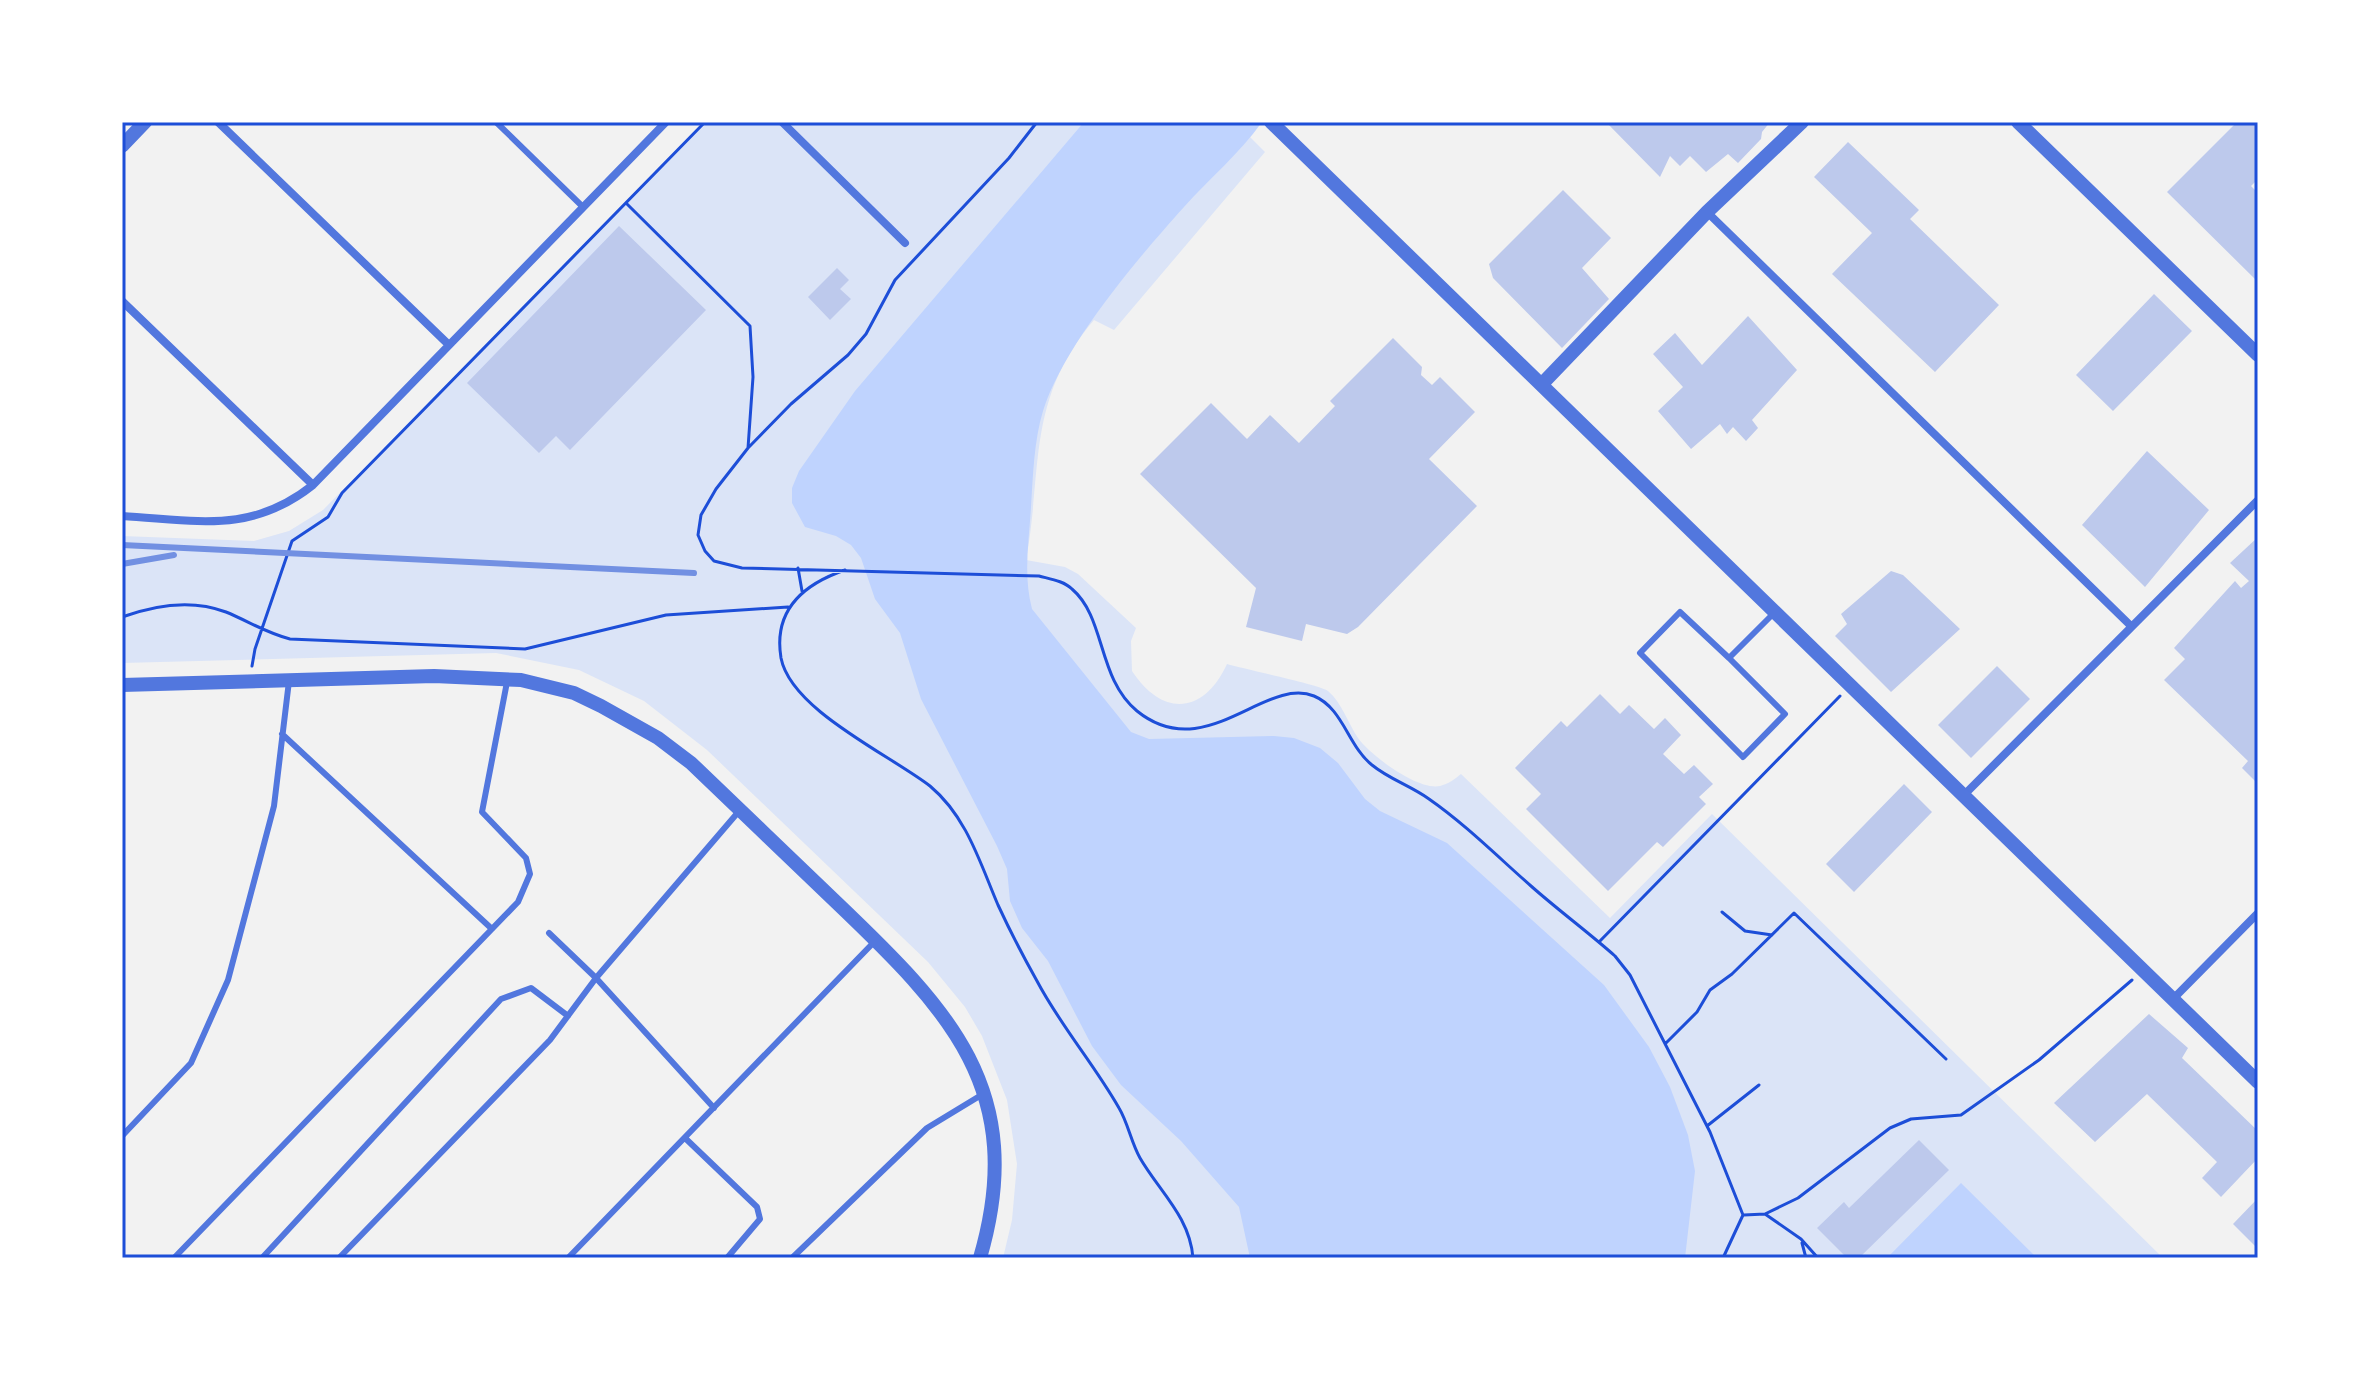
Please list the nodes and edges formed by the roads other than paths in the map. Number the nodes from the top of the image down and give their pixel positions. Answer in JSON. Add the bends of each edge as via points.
{"nodes":[{"id":1,"x":145,"y":122,"type":"edge"},
{"id":2,"x":218,"y":122,"type":"edge"},
{"id":3,"x":496,"y":122,"type":"edge"},
{"id":4,"x":666,"y":122,"type":"edge"},
{"id":5,"x":782,"y":122,"type":"edge"},
{"id":6,"x":1271,"y":122,"type":"edge"},
{"id":7,"x":1802,"y":122,"type":"edge"},
{"id":8,"x":2018,"y":122,"type":"edge"},
{"id":9,"x":122,"y":146,"type":"edge"},
{"id":10,"x":583,"y":207,"type":"junction"},
{"id":11,"x":1707,"y":212,"type":"junction"},
{"id":12,"x":905,"y":243,"type":"dead end"},
{"id":13,"x":122,"y":301,"type":"edge"},
{"id":14,"x":449,"y":345,"type":"junction"},
{"id":15,"x":2258,"y":355,"type":"edge"},
{"id":16,"x":1543,"y":383,"type":"junction"},
{"id":17,"x":313,"y":485,"type":"junction"},
{"id":18,"x":2258,"y":500,"type":"edge"},
{"id":19,"x":122,"y":516,"type":"edge"},
{"id":20,"x":1775,"y":612,"type":"junction"},
{"id":21,"x":2131,"y":626,"type":"junction"},
{"id":22,"x":1729,"y":658,"type":"junction"},
{"id":23,"x":508,"y":678,"type":"junction"},
{"id":24,"x":289,"y":681,"type":"junction"},
{"id":25,"x":122,"y":685,"type":"edge"},
{"id":26,"x":282,"y":734,"type":"junction"},
{"id":27,"x":1964,"y":795,"type":"junction"},
{"id":28,"x":740,"y":810,"type":"junction"},
{"id":29,"x":2258,"y":913,"type":"edge"},
{"id":30,"x":492,"y":929,"type":"junction"},
{"id":31,"x":549,"y":933,"type":"dead end"},
{"id":32,"x":876,"y":940,"type":"junction"},
{"id":33,"x":596,"y":978,"type":"junction"},
{"id":34,"x":2173,"y":999,"type":"junction"},
{"id":35,"x":568,"y":1016,"type":"junction"},
{"id":36,"x":2258,"y":1082,"type":"edge"},
{"id":37,"x":983,"y":1094,"type":"junction"},
{"id":38,"x":714,"y":1108,"type":"junction"},
{"id":39,"x":122,"y":1136,"type":"edge"},
{"id":40,"x":685,"y":1138,"type":"junction"},
{"id":41,"x":174,"y":1258,"type":"edge"},
{"id":42,"x":262,"y":1258,"type":"edge"},
{"id":43,"x":339,"y":1258,"type":"edge"},
{"id":44,"x":568,"y":1258,"type":"edge"},
{"id":45,"x":727,"y":1258,"type":"edge"},
{"id":46,"x":792,"y":1258,"type":"edge"},
{"id":47,"x":980,"y":1258,"type":"edge"}],
"edges":[{"from":1,"to":9,"type":"street"},
{"from":2,"to":14,"type":"street"},
{"from":3,"to":10,"type":"lane"},
{"from":4,"to":10,"type":"street"},
{"from":5,"to":12,"type":"street"},
{"from":6,"to":16,"type":"street"},
{"from":7,"to":11,"type":"street"},
{"from":8,"to":15,"type":"street"},
{"from":10,"to":14,"type":"street"},
{"from":11,"to":16,"type":"street"},
{"from":11,"to":21,"type":"street"},
{"from":13,"to":17,"type":"street"},
{"from":14,"to":17,"type":"street"},
{"from":16,"to":20,"type":"street"},
{"from":17,"to":19,"type":"street","via":[[268,514],[218,521]]},
{"from":18,"to":21,"type":"street"},
{"from":20,"to":22,"type":"lane"},
{"from":20,"to":27,"type":"street"},
{"from":21,"to":27,"type":"street"},
{"from":22,"to":22,"type":"lane","via":[[1680,612],[1640,653],[1743,757],[1785,714]]},
{"from":23,"to":24,"type":"street"},
{"from":23,"to":28,"type":"street","via":[[574,693],[630,721],[691,763]]},
{"from":23,"to":30,"type":"lane","via":[[482,812],[526,858],[530,874],[518,902]]},
{"from":24,"to":25,"type":"street"},
{"from":24,"to":26,"type":"lane"},
{"from":26,"to":30,"type":"lane"},
{"from":26,"to":39,"type":"lane","via":[[274,806],[228,980],[191,1063]]},
{"from":27,"to":34,"type":"street"},
{"from":28,"to":32,"type":"street"},
{"from":28,"to":33,"type":"lane"},
{"from":29,"to":34,"type":"street"},
{"from":30,"to":41,"type":"lane"},
{"from":31,"to":33,"type":"lane"},
{"from":32,"to":37,"type":"street","via":[[937,1005],[962,1042]]},
{"from":32,"to":38,"type":"lane"},
{"from":33,"to":35,"type":"lane"},
{"from":33,"to":38,"type":"lane"},
{"from":34,"to":36,"type":"street"},
{"from":35,"to":42,"type":"lane","via":[[531,988],[501,999]]},
{"from":35,"to":43,"type":"lane"},
{"from":37,"to":46,"type":"lane","via":[[927,1128]]},
{"from":37,"to":47,"type":"street","via":[[995,1153],[995,1194]]},
{"from":38,"to":40,"type":"lane"},
{"from":40,"to":44,"type":"lane"},
{"from":40,"to":45,"type":"lane","via":[[757,1207],[760,1219]]}]}
